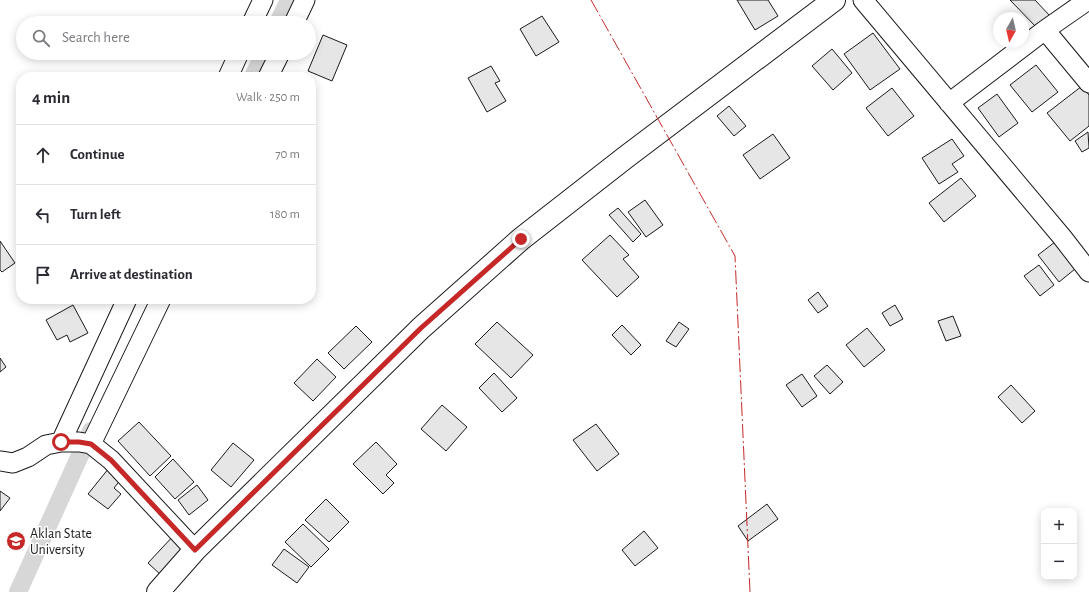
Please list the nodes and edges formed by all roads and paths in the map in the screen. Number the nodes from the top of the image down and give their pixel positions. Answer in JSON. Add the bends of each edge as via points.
{"nodes":[{"id":1,"x":263,"y":0,"type":"edge"},
{"id":2,"x":305,"y":0,"type":"edge"},
{"id":3,"x":834,"y":0,"type":"edge"},
{"id":4,"x":863,"y":0,"type":"edge"},
{"id":5,"x":1088,"y":0,"type":"edge"},
{"id":6,"x":255,"y":16,"type":"edge"},
{"id":7,"x":297,"y":16,"type":"edge"},
{"id":8,"x":1045,"y":30,"type":"junction"},
{"id":9,"x":236,"y":60,"type":"edge"},
{"id":10,"x":276,"y":60,"type":"edge"},
{"id":11,"x":230,"y":72,"type":"edge"},
{"id":12,"x":270,"y":72,"type":"edge"},
{"id":13,"x":1089,"y":83,"type":"edge"},
{"id":14,"x":949,"y":103,"type":"junction"},
{"id":15,"x":1089,"y":272,"type":"edge"},
{"id":16,"x":124,"y":304,"type":"edge"},
{"id":17,"x":158,"y":304,"type":"edge"},
{"id":18,"x":80,"y":443,"type":"junction"},
{"id":19,"x":0,"y":461,"type":"edge"},
{"id":20,"x":195,"y":550,"type":"junction"},
{"id":21,"x":158,"y":592,"type":"edge"}],
"edges":[{"from":1,"to":6,"type":"street"},
{"from":2,"to":7,"type":"street"},
{"from":3,"to":20,"type":"main road","via":[[626,156],[521,239],[421,328]]},
{"from":4,"to":14,"type":"street"},
{"from":5,"to":8,"type":"street"},
{"from":8,"to":13,"type":"street"},
{"from":8,"to":14,"type":"street"},
{"from":9,"to":11,"type":"street"},
{"from":10,"to":12,"type":"street"},
{"from":14,"to":15,"type":"street"},
{"from":16,"to":18,"type":"street"},
{"from":17,"to":18,"type":"street"},
{"from":18,"to":19,"type":"street","via":[[46,445],[13,463]]},
{"from":18,"to":20,"type":"street","via":[[111,460]]},
{"from":20,"to":21,"type":"main road"}]}
